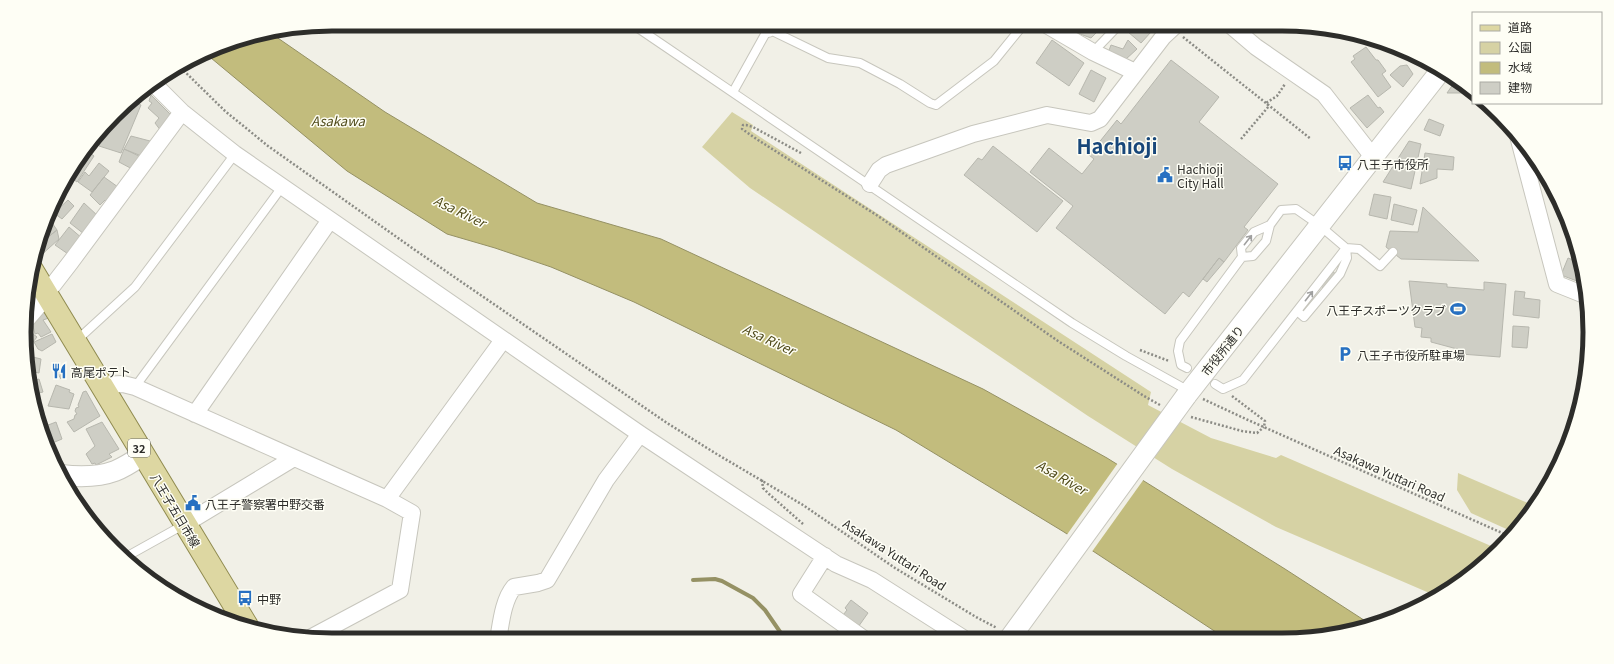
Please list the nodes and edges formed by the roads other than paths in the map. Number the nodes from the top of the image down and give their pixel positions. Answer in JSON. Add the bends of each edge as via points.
{"nodes":[{"id":1,"x":642,"y":31,"type":"edge"},
{"id":2,"x":764,"y":31,"type":"edge"},
{"id":3,"x":776,"y":31,"type":"edge"},
{"id":4,"x":1018,"y":31,"type":"edge"},
{"id":5,"x":1062,"y":31,"type":"edge"},
{"id":6,"x":1113,"y":31,"type":"edge"},
{"id":7,"x":1169,"y":31,"type":"edge"},
{"id":8,"x":1238,"y":31,"type":"edge"},
{"id":9,"x":1093,"y":52,"type":"junction"},
{"id":10,"x":1135,"y":72,"type":"junction"},
{"id":11,"x":1438,"y":75,"type":"edge"},
{"id":12,"x":157,"y":87,"type":"edge"},
{"id":13,"x":733,"y":92,"type":"junction"},
{"id":14,"x":182,"y":112,"type":"junction"},
{"id":15,"x":1521,"y":149,"type":"edge"},
{"id":16,"x":235,"y":154,"type":"junction"},
{"id":17,"x":1373,"y":157,"type":"junction"},
{"id":18,"x":870,"y":184,"type":"junction"},
{"id":19,"x":282,"y":187,"type":"junction"},
{"id":20,"x":330,"y":220,"type":"junction"},
{"id":21,"x":1270,"y":225,"type":"junction"},
{"id":22,"x":1319,"y":226,"type":"junction"},
{"id":23,"x":1346,"y":248,"type":"junction"},
{"id":24,"x":1393,"y":252,"type":"dead end"},
{"id":25,"x":1242,"y":257,"type":"junction"},
{"id":26,"x":36,"y":278,"type":"edge"},
{"id":27,"x":45,"y":293,"type":"junction"},
{"id":28,"x":1580,"y":293,"type":"edge"},
{"id":29,"x":1297,"y":311,"type":"junction"},
{"id":30,"x":32,"y":312,"type":"edge"},
{"id":31,"x":503,"y":340,"type":"junction"},
{"id":32,"x":76,"y":342,"type":"junction"},
{"id":33,"x":1184,"y":367,"type":"road end"},
{"id":34,"x":1215,"y":384,"type":"dead end"},
{"id":35,"x":101,"y":385,"type":"junction"},
{"id":36,"x":135,"y":386,"type":"junction"},
{"id":37,"x":1192,"y":401,"type":"junction"},
{"id":38,"x":195,"y":414,"type":"junction"},
{"id":39,"x":640,"y":434,"type":"junction"},
{"id":40,"x":143,"y":455,"type":"junction"},
{"id":41,"x":294,"y":458,"type":"junction"},
{"id":42,"x":68,"y":476,"type":"edge"},
{"id":43,"x":386,"y":499,"type":"junction"},
{"id":44,"x":185,"y":524,"type":"junction"},
{"id":45,"x":130,"y":555,"type":"edge"},
{"id":46,"x":825,"y":556,"type":"junction"},
{"id":47,"x":243,"y":620,"type":"edge"},
{"id":48,"x":321,"y":632,"type":"edge"},
{"id":49,"x":499,"y":633,"type":"edge"},
{"id":50,"x":856,"y":633,"type":"edge"},
{"id":51,"x":955,"y":633,"type":"edge"},
{"id":52,"x":1005,"y":633,"type":"edge"}],
"edges":[{"from":1,"to":13,"type":"lane"},
{"from":2,"to":13,"type":"lane"},
{"from":3,"to":4,"type":"lane","via":[[828,58],[860,63],[936,105],[994,61]]},
{"from":5,"to":9,"type":"street"},
{"from":6,"to":9,"type":"lane"},
{"from":7,"to":10,"type":"street"},
{"from":8,"to":17,"type":"street","via":[[1324,94]]},
{"from":9,"to":10,"type":"street"},
{"from":10,"to":18,"type":"street","via":[[1100,118],[1091,123],[1047,115],[1001,126],[886,165],[879,170]]},
{"from":11,"to":17,"type":"street","name":"市役所通り"},
{"from":12,"to":14,"type":"street"},
{"from":13,"to":18,"type":"lane"},
{"from":14,"to":16,"type":"street"},
{"from":14,"to":27,"type":"street"},
{"from":15,"to":28,"type":"street","via":[[1549,270],[1557,284]]},
{"from":16,"to":19,"type":"street"},
{"from":16,"to":32,"type":"lane","via":[[135,287]]},
{"from":17,"to":22,"type":"street","name":"市役所通り"},
{"from":18,"to":37,"type":"lane"},
{"from":19,"to":20,"type":"street"},
{"from":19,"to":36,"type":"lane"},
{"from":20,"to":31,"type":"street"},
{"from":20,"to":38,"type":"street"},
{"from":21,"to":22,"type":"lane","via":[[1281,210],[1296,209]]},
{"from":25,"to":21,"type":"lane","one_way":true,"via":[[1242,248],[1254,232]]},
{"from":21,"to":25,"type":"lane","via":[[1266,241],[1253,256]]},
{"from":22,"to":23,"type":"lane"},
{"from":22,"to":37,"type":"street","name":"市役所通り"},
{"from":23,"to":24,"type":"lane","via":[[1359,249],[1380,266]]},
{"from":29,"to":23,"type":"lane","one_way":true},
{"from":23,"to":29,"type":"lane","via":[[1346,258],[1340,274],[1304,317]]},
{"from":25,"to":33,"type":"lane","via":[[1180,341],[1178,351]]},
{"from":26,"to":27,"type":"main road","name":"八王子五日市線","number":"32"},
{"from":27,"to":30,"type":"street"},
{"from":27,"to":32,"type":"main road","name":"八王子五日市線","number":"32"},
{"from":29,"to":34,"type":"lane","via":[[1243,380],[1223,389]]},
{"from":31,"to":39,"type":"street"},
{"from":31,"to":43,"type":"street"},
{"from":32,"to":35,"type":"main road","name":"八王子五日市線","number":"32"},
{"from":35,"to":36,"type":"street"},
{"from":35,"to":40,"type":"main road","name":"八王子五日市線","number":"32"},
{"from":36,"to":38,"type":"street"},
{"from":37,"to":52,"type":"street","name":"市役所通り","bridge":true},
{"from":38,"to":41,"type":"street"},
{"from":39,"to":46,"type":"street"},
{"from":39,"to":49,"type":"street","via":[[606,480],[547,580],[538,584],[514,587],[510,591]]},
{"from":40,"to":42,"type":"street","via":[[115,471]]},
{"from":40,"to":44,"type":"main road","name":"八王子五日市線","number":"32"},
{"from":41,"to":43,"type":"street"},
{"from":41,"to":44,"type":"street"},
{"from":43,"to":48,"type":"street","via":[[412,513],[400,590]]},
{"from":44,"to":45,"type":"lane"},
{"from":44,"to":47,"type":"main road","name":"八王子五日市線","number":"32"},
{"from":46,"to":50,"type":"street","via":[[801,594]]},
{"from":46,"to":51,"type":"street","via":[[836,564],[872,580]]}]}
